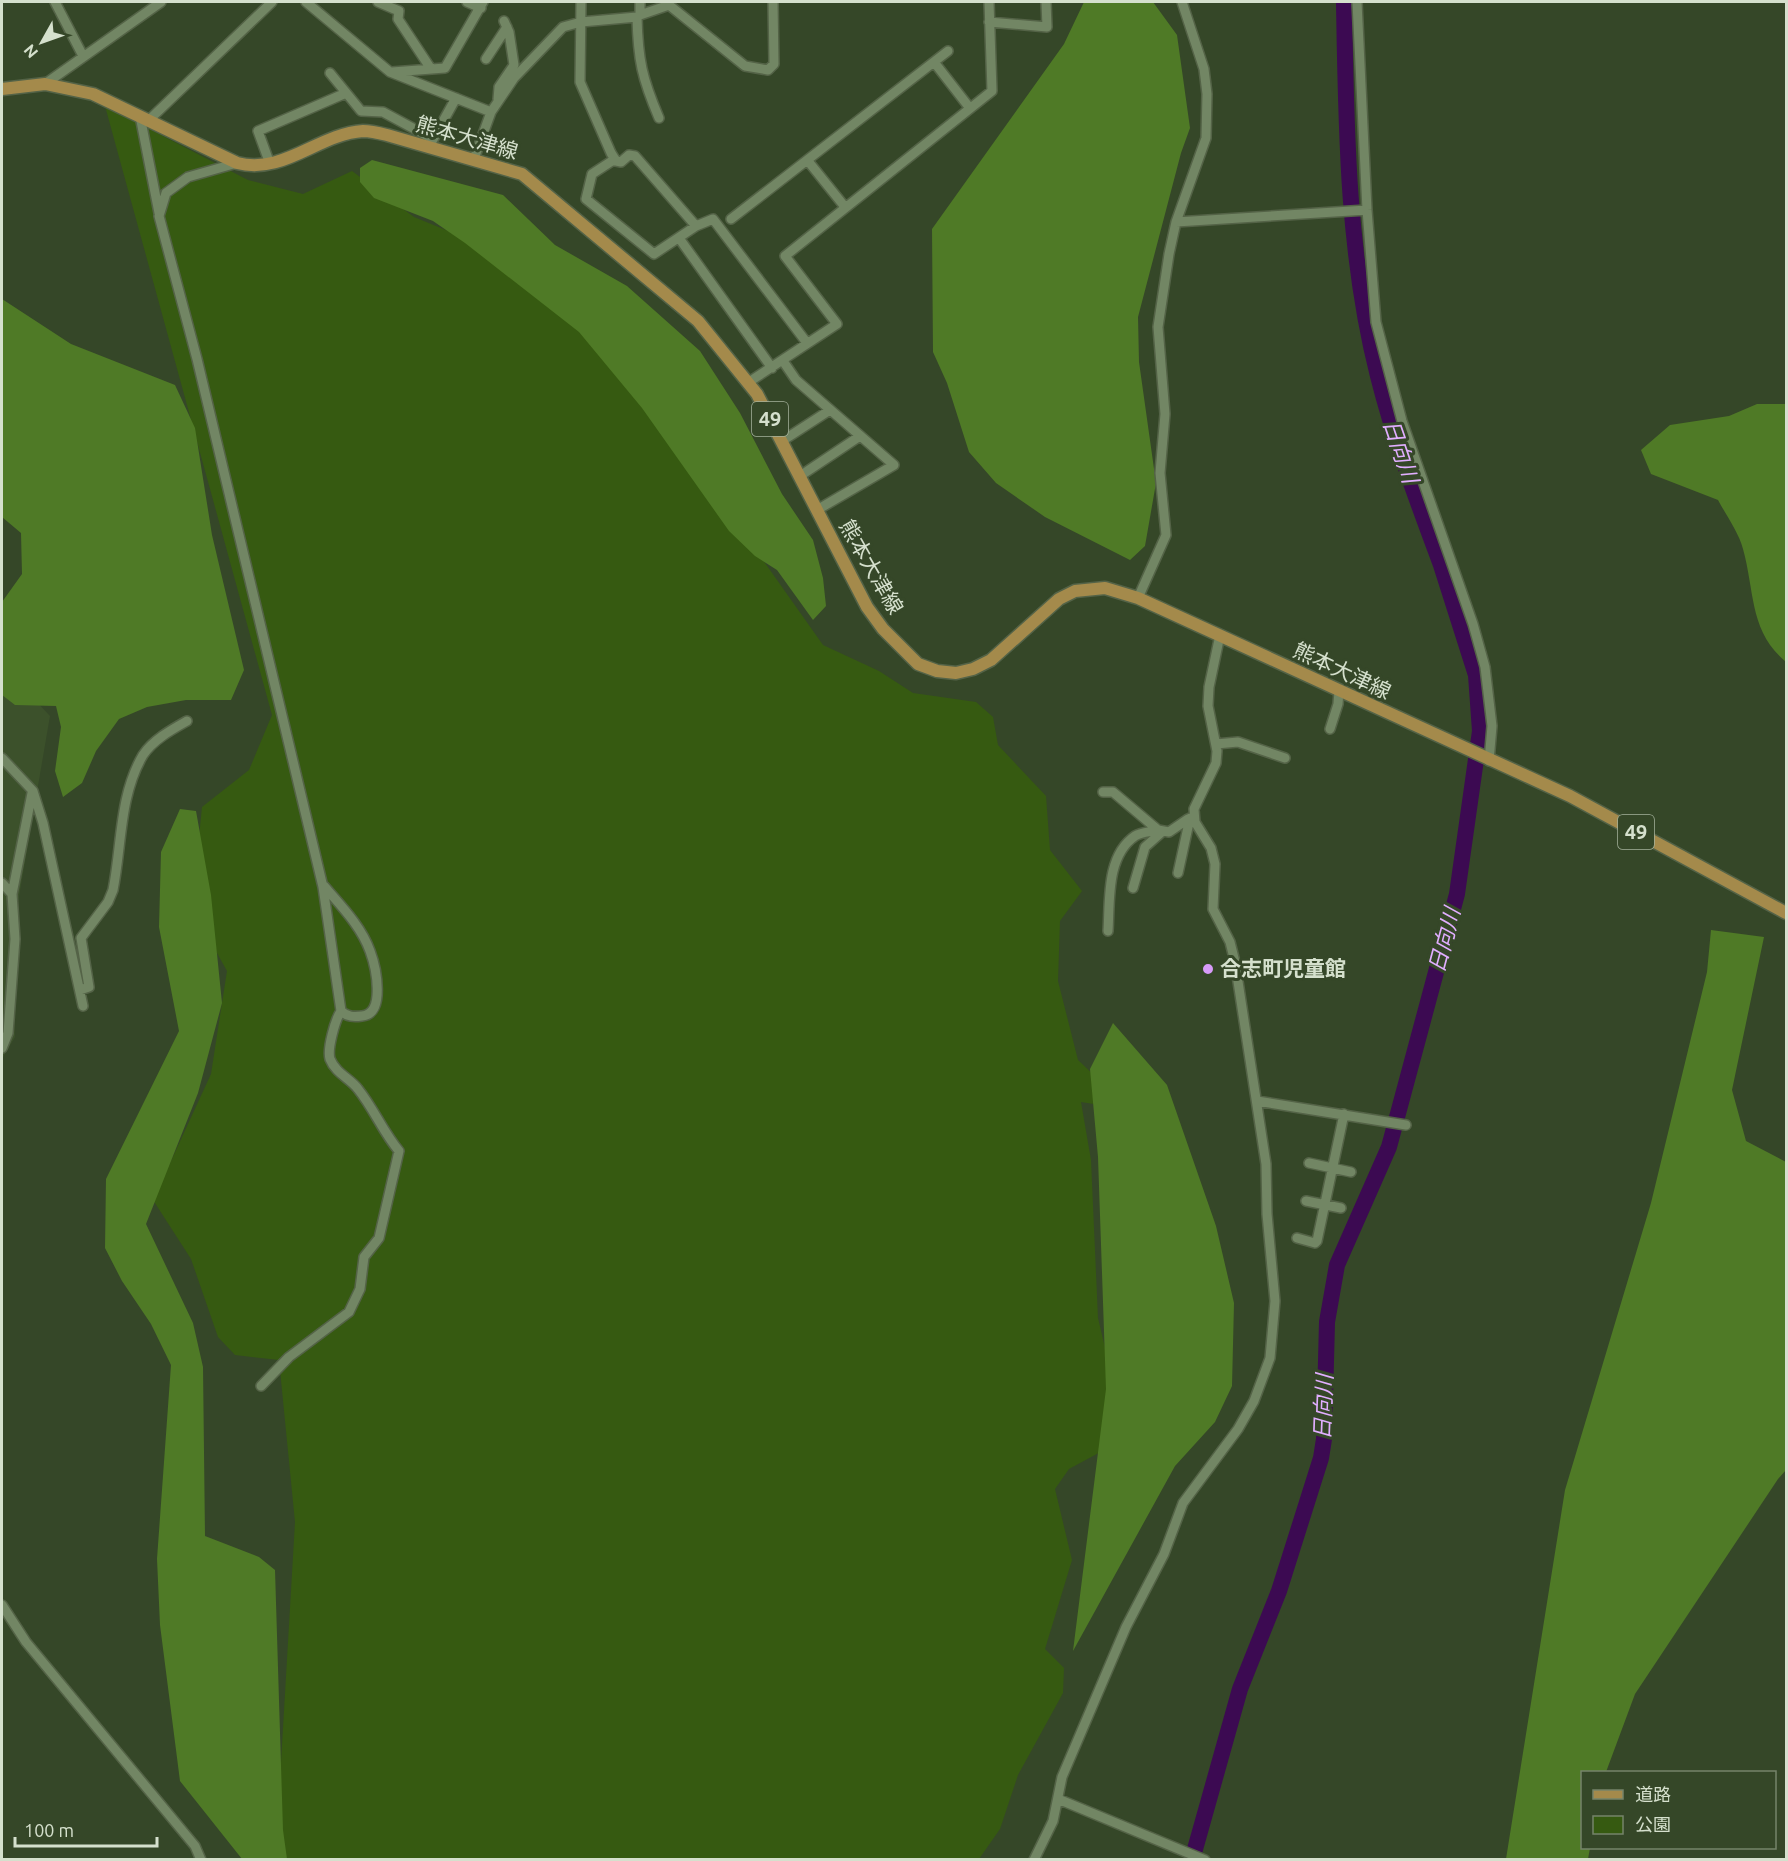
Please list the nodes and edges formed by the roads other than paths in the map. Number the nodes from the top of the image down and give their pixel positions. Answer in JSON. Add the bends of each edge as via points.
{"nodes":[{"id":1,"x":55,"y":2,"type":"edge"},
{"id":2,"x":161,"y":2,"type":"edge"},
{"id":3,"x":272,"y":2,"type":"edge"},
{"id":4,"x":306,"y":2,"type":"edge"},
{"id":5,"x":378,"y":2,"type":"edge"},
{"id":6,"x":467,"y":2,"type":"edge"},
{"id":7,"x":581,"y":2,"type":"edge"},
{"id":8,"x":640,"y":2,"type":"edge"},
{"id":9,"x":773,"y":2,"type":"edge"},
{"id":10,"x":988,"y":2,"type":"edge"},
{"id":11,"x":1046,"y":2,"type":"edge"},
{"id":12,"x":1182,"y":2,"type":"edge"},
{"id":13,"x":1357,"y":2,"type":"edge"},
{"id":14,"x":482,"y":5,"type":"edge"},
{"id":15,"x":639,"y":16,"type":"junction"},
{"id":16,"x":581,"y":22,"type":"junction"},
{"id":17,"x":989,"y":22,"type":"junction"},
{"id":18,"x":948,"y":51,"type":"dead end"},
{"id":19,"x":83,"y":56,"type":"junction"},
{"id":20,"x":486,"y":59,"type":"dead end"},
{"id":21,"x":934,"y":63,"type":"junction"},
{"id":22,"x":431,"y":69,"type":"junction"},
{"id":23,"x":390,"y":72,"type":"junction"},
{"id":24,"x":330,"y":73,"type":"dead end"},
{"id":25,"x":45,"y":84,"type":"junction"},
{"id":26,"x":2,"y":88,"type":"edge"},
{"id":27,"x":346,"y":93,"type":"junction"},
{"id":28,"x":456,"y":98,"type":"junction"},
{"id":29,"x":498,"y":101,"type":"junction"},
{"id":30,"x":969,"y":107,"type":"junction"},
{"id":31,"x":491,"y":112,"type":"junction"},
{"id":32,"x":145,"y":118,"type":"junction"},
{"id":33,"x":659,"y":118,"type":"dead end"},
{"id":34,"x":431,"y":143,"type":"junction"},
{"id":35,"x":474,"y":159,"type":"junction"},
{"id":36,"x":615,"y":159,"type":"junction"},
{"id":37,"x":808,"y":160,"type":"junction"},
{"id":38,"x":237,"y":163,"type":"junction"},
{"id":39,"x":270,"y":164,"type":"junction"},
{"id":40,"x":845,"y":207,"type":"junction"},
{"id":41,"x":1367,"y":210,"type":"junction"},
{"id":42,"x":159,"y":216,"type":"junction"},
{"id":43,"x":731,"y":219,"type":"dead end"},
{"id":44,"x":1176,"y":222,"type":"junction"},
{"id":45,"x":696,"y":226,"type":"junction"},
{"id":46,"x":679,"y":238,"type":"junction"},
{"id":47,"x":807,"y":343,"type":"junction"},
{"id":48,"x":783,"y":361,"type":"junction"},
{"id":49,"x":772,"y":368,"type":"junction"},
{"id":50,"x":749,"y":382,"type":"junction"},
{"id":51,"x":830,"y":410,"type":"junction"},
{"id":52,"x":860,"y":436,"type":"junction"},
{"id":53,"x":782,"y":441,"type":"junction"},
{"id":54,"x":800,"y":476,"type":"junction"},
{"id":55,"x":817,"y":510,"type":"junction"},
{"id":56,"x":1138,"y":598,"type":"junction"},
{"id":57,"x":1220,"y":635,"type":"junction"},
{"id":58,"x":1339,"y":691,"type":"junction"},
{"id":59,"x":187,"y":721,"type":"dead end"},
{"id":60,"x":1330,"y":729,"type":"dead end"},
{"id":61,"x":1216,"y":744,"type":"junction"},
{"id":62,"x":2,"y":758,"type":"edge"},
{"id":63,"x":1285,"y":758,"type":"dead end"},
{"id":64,"x":1486,"y":759,"type":"junction"},
{"id":65,"x":33,"y":791,"type":"junction"},
{"id":66,"x":1103,"y":792,"type":"dead end"},
{"id":67,"x":1191,"y":817,"type":"junction"},
{"id":68,"x":1161,"y":831,"type":"junction"},
{"id":69,"x":1178,"y":873,"type":"dead end"},
{"id":70,"x":2,"y":883,"type":"edge"},
{"id":71,"x":323,"y":885,"type":"junction"},
{"id":72,"x":1133,"y":888,"type":"dead end"},
{"id":73,"x":12,"y":894,"type":"junction"},
{"id":74,"x":1786,"y":913,"type":"edge"},
{"id":75,"x":1108,"y":931,"type":"dead end"},
{"id":76,"x":80,"y":990,"type":"junction"},
{"id":77,"x":83,"y":1006,"type":"dead end"},
{"id":78,"x":341,"y":1011,"type":"junction"},
{"id":79,"x":5,"y":1021,"type":"edge"},
{"id":80,"x":2,"y":1048,"type":"edge"},
{"id":81,"x":1257,"y":1101,"type":"junction"},
{"id":82,"x":1344,"y":1114,"type":"junction"},
{"id":83,"x":1406,"y":1125,"type":"dead end"},
{"id":84,"x":1309,"y":1163,"type":"dead end"},
{"id":85,"x":1332,"y":1168,"type":"junction"},
{"id":86,"x":1351,"y":1172,"type":"dead end"},
{"id":87,"x":1306,"y":1201,"type":"dead end"},
{"id":88,"x":1324,"y":1204,"type":"junction"},
{"id":89,"x":1341,"y":1208,"type":"dead end"},
{"id":90,"x":1297,"y":1238,"type":"dead end"},
{"id":91,"x":261,"y":1386,"type":"dead end"},
{"id":92,"x":2,"y":1605,"type":"edge"},
{"id":93,"x":1058,"y":1800,"type":"junction"},
{"id":94,"x":201,"y":1860,"type":"edge"},
{"id":95,"x":1034,"y":1860,"type":"edge"},
{"id":96,"x":1205,"y":1860,"type":"edge"}],
"edges":[{"from":1,"to":19,"type":"street"},
{"from":2,"to":19,"type":"street"},
{"from":3,"to":32,"type":"street"},
{"from":4,"to":23,"type":"street"},
{"from":5,"to":22,"type":"street","via":[[399,12],[398,19]]},
{"from":6,"to":14,"type":"street"},
{"from":7,"to":16,"type":"street"},
{"from":8,"to":15,"type":"street"},
{"from":9,"to":15,"type":"street","via":[[774,64],[768,70],[746,66],[669,5]]},
{"from":10,"to":17,"type":"street"},
{"from":11,"to":17,"type":"street","via":[[1047,27]]},
{"from":12,"to":44,"type":"street","via":[[1204,69],[1207,116],[1206,138]]},
{"from":13,"to":41,"type":"street"},
{"from":14,"to":22,"type":"street","via":[[445,68]]},
{"from":15,"to":16,"type":"street"},
{"from":15,"to":33,"type":"street","via":[[642,79]]},
{"from":16,"to":29,"type":"street","via":[[562,27],[554,34]]},
{"from":16,"to":36,"type":"street","via":[[580,82]]},
{"from":17,"to":30,"type":"street","via":[[992,91]]},
{"from":18,"to":21,"type":"street"},
{"from":19,"to":25,"type":"street"},
{"from":20,"to":29,"type":"street","via":[[506,24],[514,65],[499,87]]},
{"from":21,"to":30,"type":"street"},
{"from":21,"to":37,"type":"street"},
{"from":22,"to":23,"type":"street"},
{"from":23,"to":28,"type":"street"},
{"from":24,"to":27,"type":"street"},
{"from":25,"to":26,"type":"main road","name":"熊本大津線","number":"49"},
{"from":25,"to":32,"type":"main road","name":"熊本大津線","number":"49","via":[[93,94]]},
{"from":27,"to":34,"type":"street","via":[[361,111],[383,112]]},
{"from":27,"to":39,"type":"street","via":[[258,130]]},
{"from":28,"to":31,"type":"street"},
{"from":28,"to":34,"type":"street"},
{"from":29,"to":31,"type":"street"},
{"from":30,"to":40,"type":"street"},
{"from":31,"to":35,"type":"street"},
{"from":32,"to":38,"type":"main road","name":"熊本大津線","number":"49"},
{"from":32,"to":42,"type":"street"},
{"from":34,"to":35,"type":"main road","name":"熊本大津線","number":"49"},
{"from":34,"to":39,"type":"main road","name":"熊本大津線","number":"49","via":[[364,131],[329,140]]},
{"from":35,"to":50,"type":"main road","name":"熊本大津線","number":"49","via":[[510,169],[532,181],[698,321]]},
{"from":36,"to":45,"type":"street","via":[[621,162],[629,155],[635,156]]},
{"from":36,"to":46,"type":"street","via":[[592,174],[586,199],[654,254]]},
{"from":37,"to":40,"type":"street"},
{"from":37,"to":43,"type":"street"},
{"from":38,"to":39,"type":"main road","name":"熊本大津線","number":"49","via":[[250,167]]},
{"from":38,"to":42,"type":"street","via":[[188,177],[166,193]]},
{"from":40,"to":47,"type":"street","via":[[785,256],[837,324]]},
{"from":41,"to":44,"type":"street"},
{"from":41,"to":64,"type":"street","via":[[1376,322],[1402,421],[1485,667],[1492,726]]},
{"from":42,"to":71,"type":"street"},
{"from":44,"to":56,"type":"street","via":[[1158,327],[1166,414],[1160,473],[1166,536]]},
{"from":45,"to":46,"type":"street"},
{"from":45,"to":47,"type":"street","via":[[713,219]]},
{"from":46,"to":49,"type":"street"},
{"from":47,"to":48,"type":"street"},
{"from":48,"to":49,"type":"street"},
{"from":48,"to":51,"type":"street","via":[[796,380]]},
{"from":49,"to":50,"type":"street"},
{"from":50,"to":53,"type":"main road","name":"熊本大津線","number":"49"},
{"from":51,"to":52,"type":"street"},
{"from":51,"to":53,"type":"street"},
{"from":52,"to":54,"type":"street"},
{"from":52,"to":55,"type":"street","via":[[894,465]]},
{"from":53,"to":54,"type":"main road","name":"熊本大津線","number":"49"},
{"from":54,"to":55,"type":"main road","name":"熊本大津線","number":"49"},
{"from":55,"to":56,"type":"main road","name":"熊本大津線","number":"49","via":[[867,607],[903,651],[918,664],[937,671],[956,673],[990,660],[1059,599],[1075,591],[1105,588]]},
{"from":56,"to":57,"type":"main road","name":"熊本大津線","number":"49"},
{"from":57,"to":58,"type":"main road","name":"熊本大津線","number":"49"},
{"from":57,"to":61,"type":"street","via":[[1209,697]]},
{"from":58,"to":60,"type":"street"},
{"from":58,"to":64,"type":"main road","name":"熊本大津線","number":"49"},
{"from":59,"to":76,"type":"street","via":[[168,732],[144,755],[127,793],[113,890],[81,938],[89,987]]},
{"from":61,"to":63,"type":"street","via":[[1238,742]]},
{"from":61,"to":67,"type":"street","via":[[1216,763]]},
{"from":62,"to":65,"type":"street"},
{"from":64,"to":74,"type":"main road","name":"熊本大津線","number":"49","via":[[1570,796]]},
{"from":65,"to":73,"type":"street"},
{"from":65,"to":76,"type":"street"},
{"from":66,"to":68,"type":"street","via":[[1113,792]]},
{"from":67,"to":68,"type":"street","via":[[1169,832]]},
{"from":67,"to":69,"type":"street"},
{"from":67,"to":81,"type":"street","via":[[1211,848],[1215,864],[1212,909],[1230,942],[1235,962]]},
{"from":68,"to":72,"type":"street","via":[[1145,847]]},
{"from":68,"to":75,"type":"street","via":[[1135,837],[1121,854],[1110,888]]},
{"from":70,"to":73,"type":"street"},
{"from":71,"to":78,"type":"street"},
{"from":71,"to":78,"type":"street","via":[[356,925],[370,952],[378,1002],[367,1016],[353,1017]]},
{"from":73,"to":79,"type":"street","via":[[15,939]]},
{"from":76,"to":77,"type":"street"},
{"from":78,"to":91,"type":"street","via":[[334,1020],[330,1058],[342,1077],[357,1088],[384,1134],[399,1151],[379,1238],[364,1257],[360,1288],[349,1312],[289,1357]]},
{"from":79,"to":80,"type":"street","via":[[8,1033]]},
{"from":81,"to":82,"type":"street"},
{"from":81,"to":93,"type":"street","via":[[1266,1164],[1275,1301],[1270,1358],[1254,1401],[1238,1429],[1183,1503],[1164,1554],[1126,1627],[1062,1777]]},
{"from":82,"to":83,"type":"street"},
{"from":82,"to":85,"type":"street"},
{"from":84,"to":85,"type":"street"},
{"from":85,"to":86,"type":"street"},
{"from":85,"to":88,"type":"street"},
{"from":87,"to":88,"type":"street"},
{"from":88,"to":89,"type":"street"},
{"from":88,"to":90,"type":"street","via":[[1317,1241]]},
{"from":92,"to":94,"type":"street","via":[[26,1642],[195,1846]]},
{"from":93,"to":95,"type":"street","via":[[1053,1821]]},
{"from":93,"to":96,"type":"street"}]}
